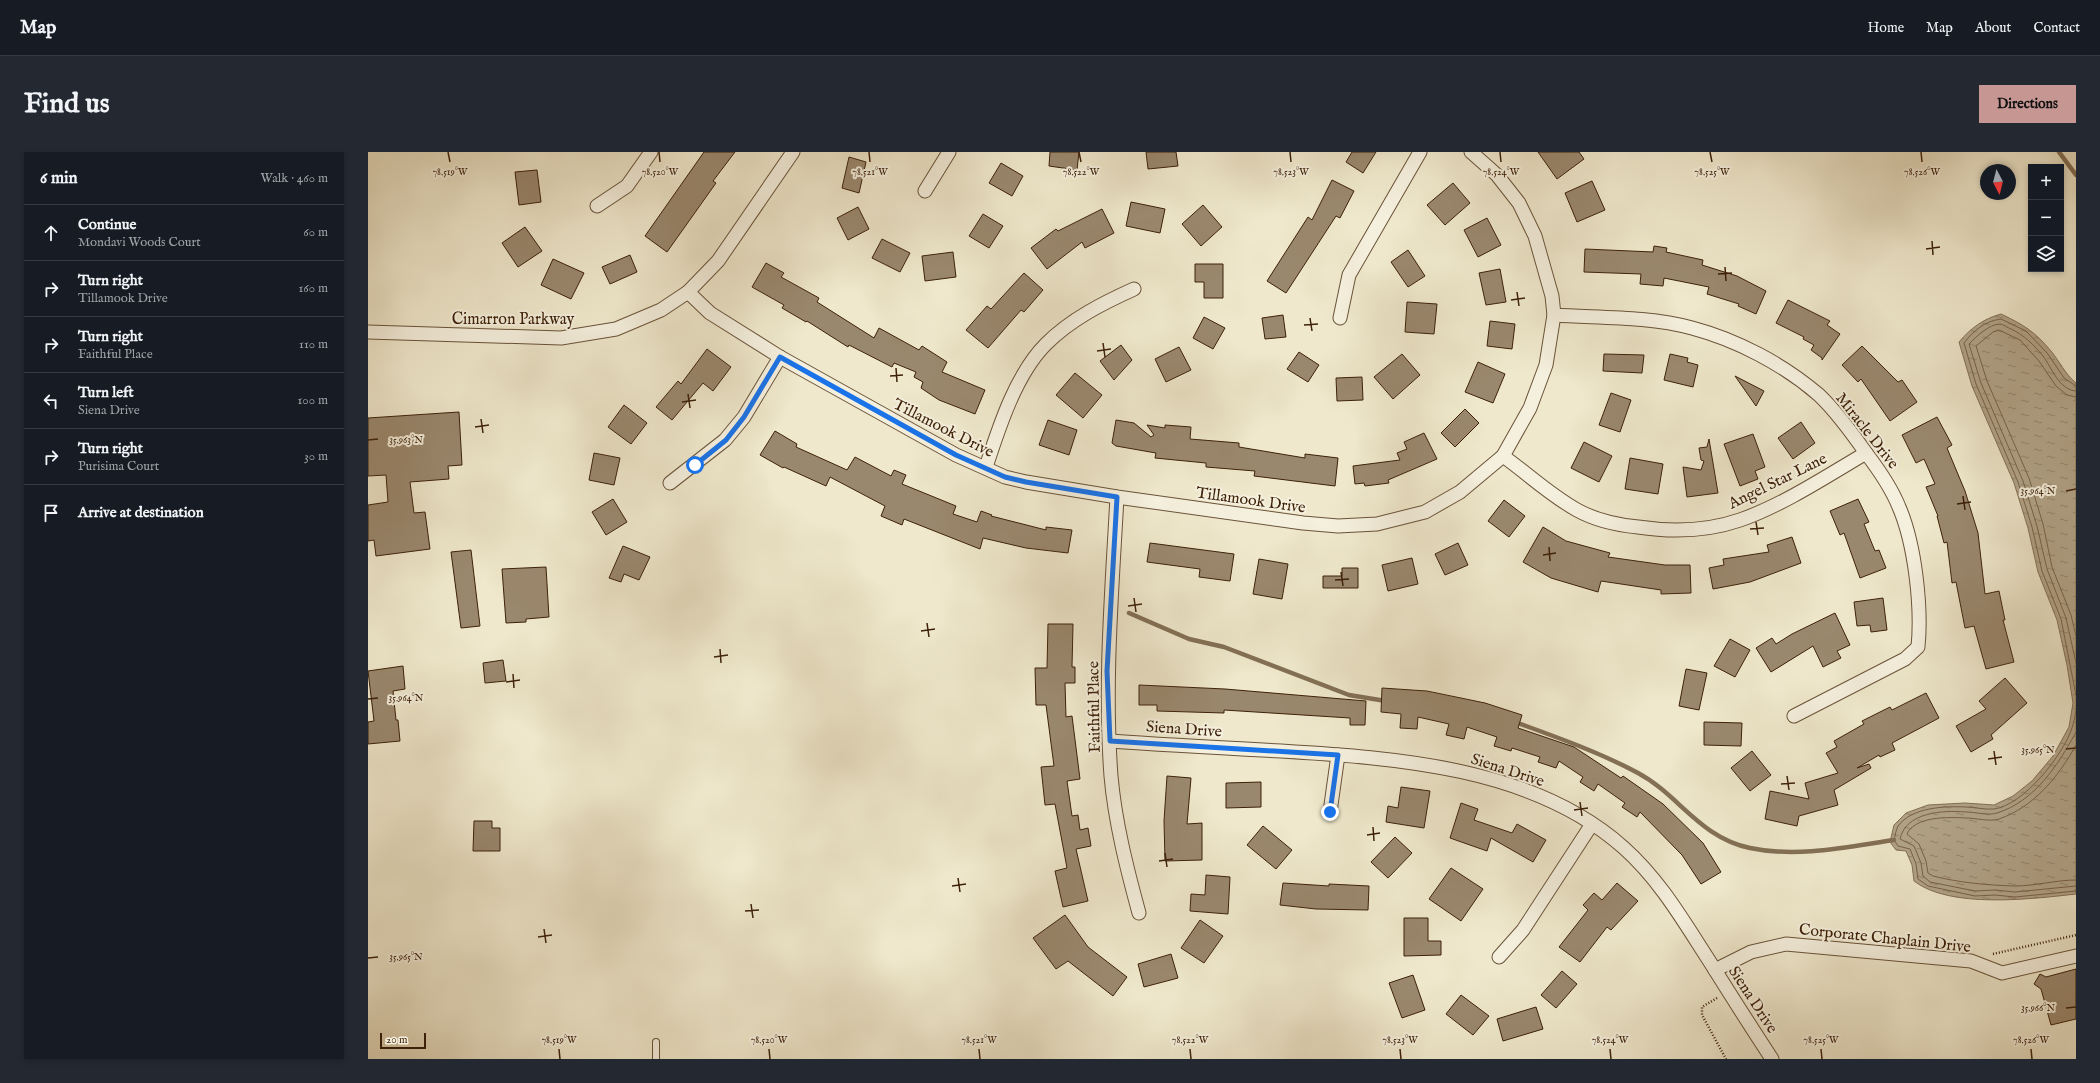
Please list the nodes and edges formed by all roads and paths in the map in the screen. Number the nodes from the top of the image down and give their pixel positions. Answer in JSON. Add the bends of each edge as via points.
{"nodes":[{"id":1,"x":651,"y":152,"type":"edge"},
{"id":2,"x":793,"y":152,"type":"edge"},
{"id":3,"x":949,"y":152,"type":"edge"},
{"id":4,"x":1420,"y":152,"type":"edge"},
{"id":5,"x":1471,"y":152,"type":"edge"},
{"id":6,"x":924,"y":191,"type":"dead end"},
{"id":7,"x":597,"y":206,"type":"dead end"},
{"id":8,"x":1134,"y":290,"type":"dead end"},
{"id":9,"x":688,"y":292,"type":"junction"},
{"id":10,"x":1554,"y":315,"type":"junction"},
{"id":11,"x":1340,"y":318,"type":"dead end"},
{"id":12,"x":368,"y":332,"type":"edge"},
{"id":13,"x":780,"y":357,"type":"junction"},
{"id":14,"x":1866,"y":453,"type":"junction"},
{"id":15,"x":1503,"y":456,"type":"junction"},
{"id":16,"x":986,"y":467,"type":"junction"},
{"id":17,"x":670,"y":483,"type":"dead end"},
{"id":18,"x":1117,"y":497,"type":"junction"},
{"id":19,"x":1794,"y":716,"type":"dead end"},
{"id":20,"x":1110,"y":741,"type":"junction"},
{"id":21,"x":1338,"y":755,"type":"junction"},
{"id":22,"x":1330,"y":812,"type":"dead end"},
{"id":23,"x":1592,"y":824,"type":"junction"},
{"id":24,"x":1139,"y":913,"type":"dead end"},
{"id":25,"x":2076,"y":956,"type":"edge"},
{"id":26,"x":1499,"y":957,"type":"dead end"},
{"id":27,"x":1715,"y":970,"type":"junction"},
{"id":28,"x":1717,"y":999,"type":"dead end"},
{"id":29,"x":656,"y":1042,"type":"dead end"},
{"id":30,"x":656,"y":1059,"type":"edge"},
{"id":31,"x":1726,"y":1059,"type":"edge"},
{"id":32,"x":1772,"y":1059,"type":"edge"}],
"edges":[{"from":1,"to":7,"type":"street","via":[[627,186]]},
{"from":2,"to":9,"type":"street","name":"Cimarron Parkway","via":[[718,261]]},
{"from":3,"to":6,"type":"street"},
{"from":4,"to":11,"type":"street","via":[[1349,275]]},
{"from":5,"to":10,"type":"street","name":"Tillamook Drive","via":[[1497,175],[1520,203],[1544,264]]},
{"from":8,"to":16,"type":"street","via":[[1088,312],[1046,345],[1027,370],[1009,404]]},
{"from":9,"to":12,"type":"street","name":"Cimarron Parkway","via":[[661,310],[616,329],[561,338]]},
{"from":9,"to":13,"type":"street","name":"Tillamook Drive","via":[[710,313]]},
{"from":10,"to":14,"type":"street","name":"Miracle Drive","via":[[1645,320],[1683,326],[1731,342],[1777,365],[1819,395],[1847,426]]},
{"from":10,"to":15,"type":"street","name":"Tillamook Drive","via":[[1546,366],[1530,408]]},
{"from":13,"to":16,"type":"street","name":"Tillamook Drive","via":[[956,455]]},
{"from":13,"to":17,"type":"street","via":[[744,417],[726,440]]},
{"from":14,"to":15,"type":"street","name":"Angel Star Lane","via":[[1780,501],[1740,520],[1703,528],[1678,530],[1628,526],[1591,517],[1563,501]]},
{"from":14,"to":19,"type":"street","name":"Miracle Drive","via":[[1882,474],[1905,524],[1918,601],[1918,647],[1905,659]]},
{"from":15,"to":18,"type":"street","name":"Tillamook Drive","via":[[1460,492],[1425,512],[1377,524],[1338,526],[1303,523]]},
{"from":16,"to":18,"type":"street","name":"Tillamook Drive","via":[[1005,477],[1026,482]]},
{"from":18,"to":20,"type":"street","name":"Faithful Place","via":[[1107,671]]},
{"from":20,"to":21,"type":"street","name":"Siena Drive"},
{"from":20,"to":24,"type":"street","name":"Faithful Place","via":[[1118,820],[1128,875]]},
{"from":21,"to":22,"type":"street"},
{"from":21,"to":23,"type":"street","name":"Siena Drive","via":[[1464,772],[1539,797]]},
{"from":23,"to":26,"type":"street","via":[[1523,930]]},
{"from":23,"to":27,"type":"street","name":"Siena Drive","via":[[1623,847],[1674,904]]},
{"from":25,"to":27,"type":"street","name":"Corporate Chaplain Drive","via":[[2002,973],[1971,961],[1786,944],[1751,952]]},
{"from":27,"to":32,"type":"street","name":"Siena Drive"},
{"from":28,"to":31,"type":"path","via":[[1702,1007],[1702,1015]]},
{"from":29,"to":30,"type":"lane"}]}
